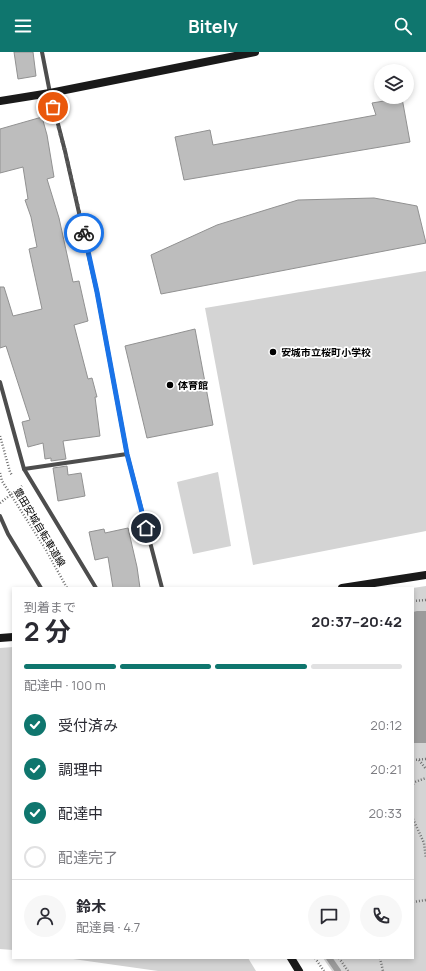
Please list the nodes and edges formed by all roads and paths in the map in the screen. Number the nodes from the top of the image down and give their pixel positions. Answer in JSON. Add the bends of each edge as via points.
{"nodes":[{"id":1,"x":42,"y":52,"type":"edge"},
{"id":2,"x":255,"y":52,"type":"edge"},
{"id":3,"x":50,"y":93,"type":"junction"},
{"id":4,"x":0,"y":101,"type":"edge"},
{"id":5,"x":0,"y":382,"type":"edge"},
{"id":6,"x":127,"y":454,"type":"junction"},
{"id":7,"x":24,"y":469,"type":"junction"},
{"id":8,"x":0,"y":473,"type":"edge"},
{"id":9,"x":30,"y":480,"type":"junction"},
{"id":10,"x":11,"y":495,"type":"junction"},
{"id":11,"x":0,"y":503,"type":"edge"},
{"id":12,"x":0,"y":516,"type":"edge"},
{"id":13,"x":426,"y":576,"type":"edge"},
{"id":14,"x":40,"y":587,"type":"edge"},
{"id":15,"x":66,"y":587,"type":"edge"},
{"id":16,"x":95,"y":587,"type":"edge"},
{"id":17,"x":162,"y":587,"type":"edge"},
{"id":18,"x":349,"y":587,"type":"edge"},
{"id":19,"x":426,"y":600,"type":"edge"},
{"id":20,"x":414,"y":601,"type":"edge"},
{"id":21,"x":12,"y":637,"type":"edge"},
{"id":22,"x":0,"y":638,"type":"edge"},
{"id":23,"x":418,"y":759,"type":"junction"},
{"id":24,"x":426,"y":759,"type":"edge"},
{"id":25,"x":414,"y":760,"type":"edge"},
{"id":26,"x":426,"y":769,"type":"edge"},
{"id":27,"x":426,"y":778,"type":"edge"},
{"id":28,"x":414,"y":783,"type":"edge"},
{"id":29,"x":414,"y":821,"type":"edge"},
{"id":30,"x":426,"y":858,"type":"edge"},
{"id":31,"x":426,"y":900,"type":"edge"},
{"id":32,"x":414,"y":902,"type":"edge"},
{"id":33,"x":292,"y":959,"type":"edge"},
{"id":34,"x":316,"y":959,"type":"edge"},
{"id":35,"x":340,"y":959,"type":"edge"},
{"id":36,"x":380,"y":959,"type":"edge"},
{"id":37,"x":299,"y":971,"type":"edge"},
{"id":38,"x":324,"y":971,"type":"edge"},
{"id":39,"x":348,"y":971,"type":"edge"},
{"id":40,"x":384,"y":971,"type":"edge"}],
"edges":[{"from":1,"to":3,"type":"street"},
{"from":2,"to":3,"type":"street"},
{"from":3,"to":4,"type":"street"},
{"from":3,"to":6,"type":"street","via":[[97,292]]},
{"from":5,"to":7,"type":"street"},
{"from":6,"to":7,"type":"street"},
{"from":6,"to":17,"type":"street"},
{"from":7,"to":9,"type":"street"},
{"from":8,"to":10,"type":"path","name":"豊田安城自転車道線"},
{"from":9,"to":10,"type":"path"},
{"from":9,"to":16,"type":"street"},
{"from":10,"to":11,"type":"path"},
{"from":10,"to":15,"type":"path","name":"豊田安城自転車道線"},
{"from":12,"to":14,"type":"street"},
{"from":13,"to":18,"type":"street"},
{"from":19,"to":20,"type":"path"},
{"from":21,"to":22,"type":"street"},
{"from":23,"to":24,"type":"path"},
{"from":23,"to":25,"type":"path"},
{"from":23,"to":26,"type":"path"},
{"from":27,"to":28,"type":"path"},
{"from":29,"to":30,"type":"path","via":[[424,843]]},
{"from":31,"to":32,"type":"path"},
{"from":33,"to":37,"type":"street"},
{"from":34,"to":38,"type":"path"},
{"from":35,"to":39,"type":"path"},
{"from":36,"to":40,"type":"path"}]}
